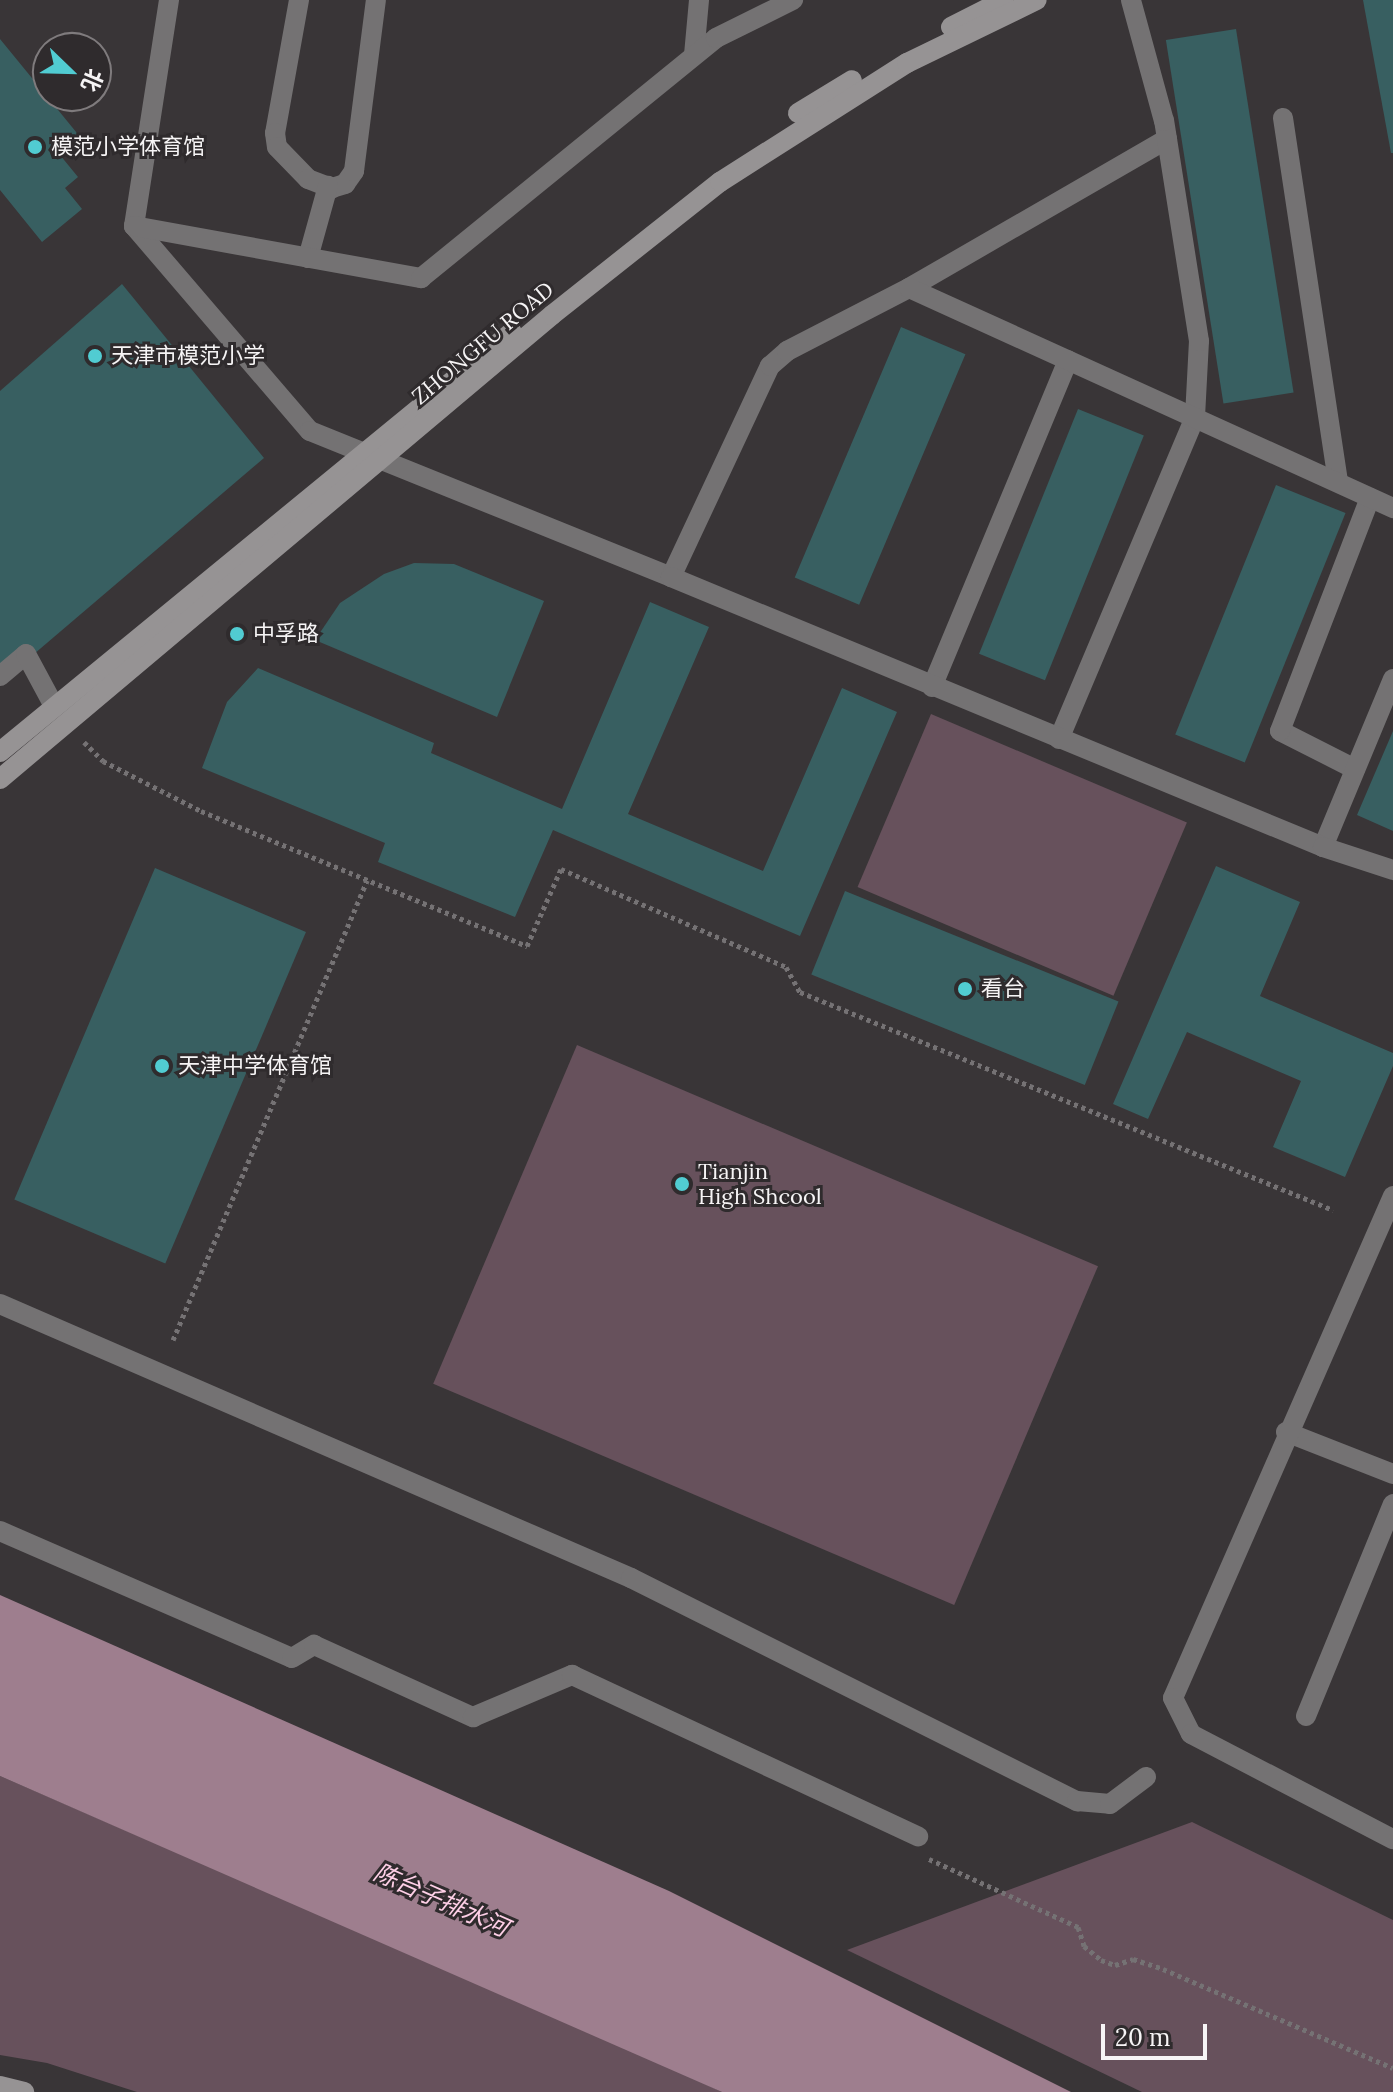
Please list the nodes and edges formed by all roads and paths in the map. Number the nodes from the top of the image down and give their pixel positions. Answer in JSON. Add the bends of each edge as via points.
{"nodes":[{"id":1,"x":169,"y":0,"type":"edge"},
{"id":2,"x":299,"y":0,"type":"edge"},
{"id":3,"x":376,"y":0,"type":"edge"},
{"id":4,"x":699,"y":0,"type":"edge"},
{"id":5,"x":793,"y":0,"type":"edge"},
{"id":6,"x":1004,"y":0,"type":"edge"},
{"id":7,"x":1037,"y":0,"type":"edge"},
{"id":8,"x":1131,"y":0,"type":"edge"},
{"id":9,"x":768,"y":6,"type":"edge"},
{"id":10,"x":694,"y":55,"type":"junction"},
{"id":11,"x":1283,"y":118,"type":"dead end"},
{"id":12,"x":1167,"y":139,"type":"junction"},
{"id":13,"x":328,"y":186,"type":"junction"},
{"id":14,"x":134,"y":226,"type":"junction"},
{"id":15,"x":308,"y":258,"type":"junction"},
{"id":16,"x":909,"y":288,"type":"junction"},
{"id":17,"x":1068,"y":360,"type":"junction"},
{"id":18,"x":1195,"y":417,"type":"junction"},
{"id":19,"x":374,"y":454,"type":"junction"},
{"id":20,"x":1338,"y":482,"type":"junction"},
{"id":21,"x":1370,"y":498,"type":"junction"},
{"id":22,"x":1393,"y":508,"type":"edge"},
{"id":23,"x":671,"y":577,"type":"junction"},
{"id":24,"x":0,"y":676,"type":"edge"},
{"id":25,"x":1393,"y":679,"type":"edge"},
{"id":26,"x":932,"y":687,"type":"junction"},
{"id":27,"x":54,"y":706,"type":"junction"},
{"id":28,"x":66,"y":724,"type":"junction"},
{"id":29,"x":1059,"y":739,"type":"junction"},
{"id":30,"x":0,"y":752,"type":"edge"},
{"id":31,"x":1355,"y":769,"type":"junction"},
{"id":32,"x":0,"y":779,"type":"edge"},
{"id":33,"x":1323,"y":847,"type":"junction"},
{"id":34,"x":1393,"y":870,"type":"edge"},
{"id":35,"x":367,"y":880,"type":"junction"},
{"id":36,"x":1393,"y":1196,"type":"edge"},
{"id":37,"x":1333,"y":1210,"type":"dead end"},
{"id":38,"x":0,"y":1304,"type":"edge"},
{"id":39,"x":173,"y":1340,"type":"dead end"},
{"id":40,"x":1286,"y":1432,"type":"junction"},
{"id":41,"x":1393,"y":1474,"type":"edge"},
{"id":42,"x":1393,"y":1504,"type":"edge"},
{"id":43,"x":0,"y":1531,"type":"edge"},
{"id":44,"x":1306,"y":1716,"type":"dead end"},
{"id":45,"x":1146,"y":1777,"type":"dead end"},
{"id":46,"x":918,"y":1836,"type":"joint"},
{"id":47,"x":1393,"y":1839,"type":"edge"},
{"id":48,"x":1393,"y":2068,"type":"edge"},
{"id":49,"x":0,"y":2086,"type":"edge"},
{"id":50,"x":24,"y":2092,"type":"edge"}],
"edges":[{"from":1,"to":14,"type":"street"},
{"from":2,"to":13,"type":"street","via":[[275,133],[277,147],[308,179]]},
{"from":3,"to":13,"type":"street","via":[[354,171],[345,184]]},
{"from":4,"to":10,"type":"street"},
{"from":5,"to":9,"type":"street"},
{"from":6,"to":19,"type":"main road","name":"ZHONGFU ROAD","via":[[833,91],[739,154]]},
{"from":7,"to":19,"type":"main road","name":"ZHONGFU ROAD","via":[[907,63],[720,182]]},
{"from":8,"to":12,"type":"street"},
{"from":9,"to":10,"type":"street"},
{"from":10,"to":15,"type":"street","via":[[421,278]]},
{"from":11,"to":20,"type":"street"},
{"from":12,"to":16,"type":"street"},
{"from":12,"to":18,"type":"street","via":[[1199,341]]},
{"from":13,"to":15,"type":"street"},
{"from":14,"to":15,"type":"street"},
{"from":14,"to":19,"type":"street","via":[[310,431]]},
{"from":16,"to":17,"type":"street"},
{"from":16,"to":23,"type":"street","via":[[787,351],[770,366]]},
{"from":17,"to":18,"type":"street"},
{"from":17,"to":26,"type":"street"},
{"from":18,"to":20,"type":"street"},
{"from":18,"to":29,"type":"street"},
{"from":19,"to":23,"type":"street"},
{"from":19,"to":27,"type":"main road","name":"ZHONGFU ROAD"},
{"from":19,"to":28,"type":"main road","name":"ZHONGFU ROAD"},
{"from":20,"to":21,"type":"street"},
{"from":21,"to":22,"type":"street"},
{"from":21,"to":31,"type":"street","via":[[1280,731]]},
{"from":23,"to":26,"type":"street"},
{"from":24,"to":27,"type":"street","via":[[26,654]]},
{"from":25,"to":31,"type":"street"},
{"from":26,"to":29,"type":"street"},
{"from":27,"to":30,"type":"main road","name":"ZHONGFU ROAD"},
{"from":28,"to":32,"type":"main road","name":"ZHONGFU ROAD"},
{"from":28,"to":35,"type":"path","via":[[103,761],[201,811]]},
{"from":29,"to":33,"type":"street"},
{"from":31,"to":33,"type":"street"},
{"from":33,"to":34,"type":"street"},
{"from":35,"to":37,"type":"path","via":[[527,946],[561,869],[786,967],[800,992]]},
{"from":35,"to":39,"type":"path"},
{"from":36,"to":40,"type":"street"},
{"from":38,"to":45,"type":"street","via":[[631,1578],[1077,1801],[1110,1804]]},
{"from":40,"to":41,"type":"street"},
{"from":40,"to":47,"type":"street","via":[[1173,1698],[1191,1734]]},
{"from":42,"to":44,"type":"street"},
{"from":43,"to":46,"type":"street","via":[[292,1658],[314,1645],[473,1717],[572,1675]]},
{"from":46,"to":48,"type":"path","via":[[932,1864],[990,1882],[1078,1927],[1084,1946],[1101,1960],[1115,1965],[1133,1959],[1163,1969]]},
{"from":49,"to":50,"type":"main road"}]}
